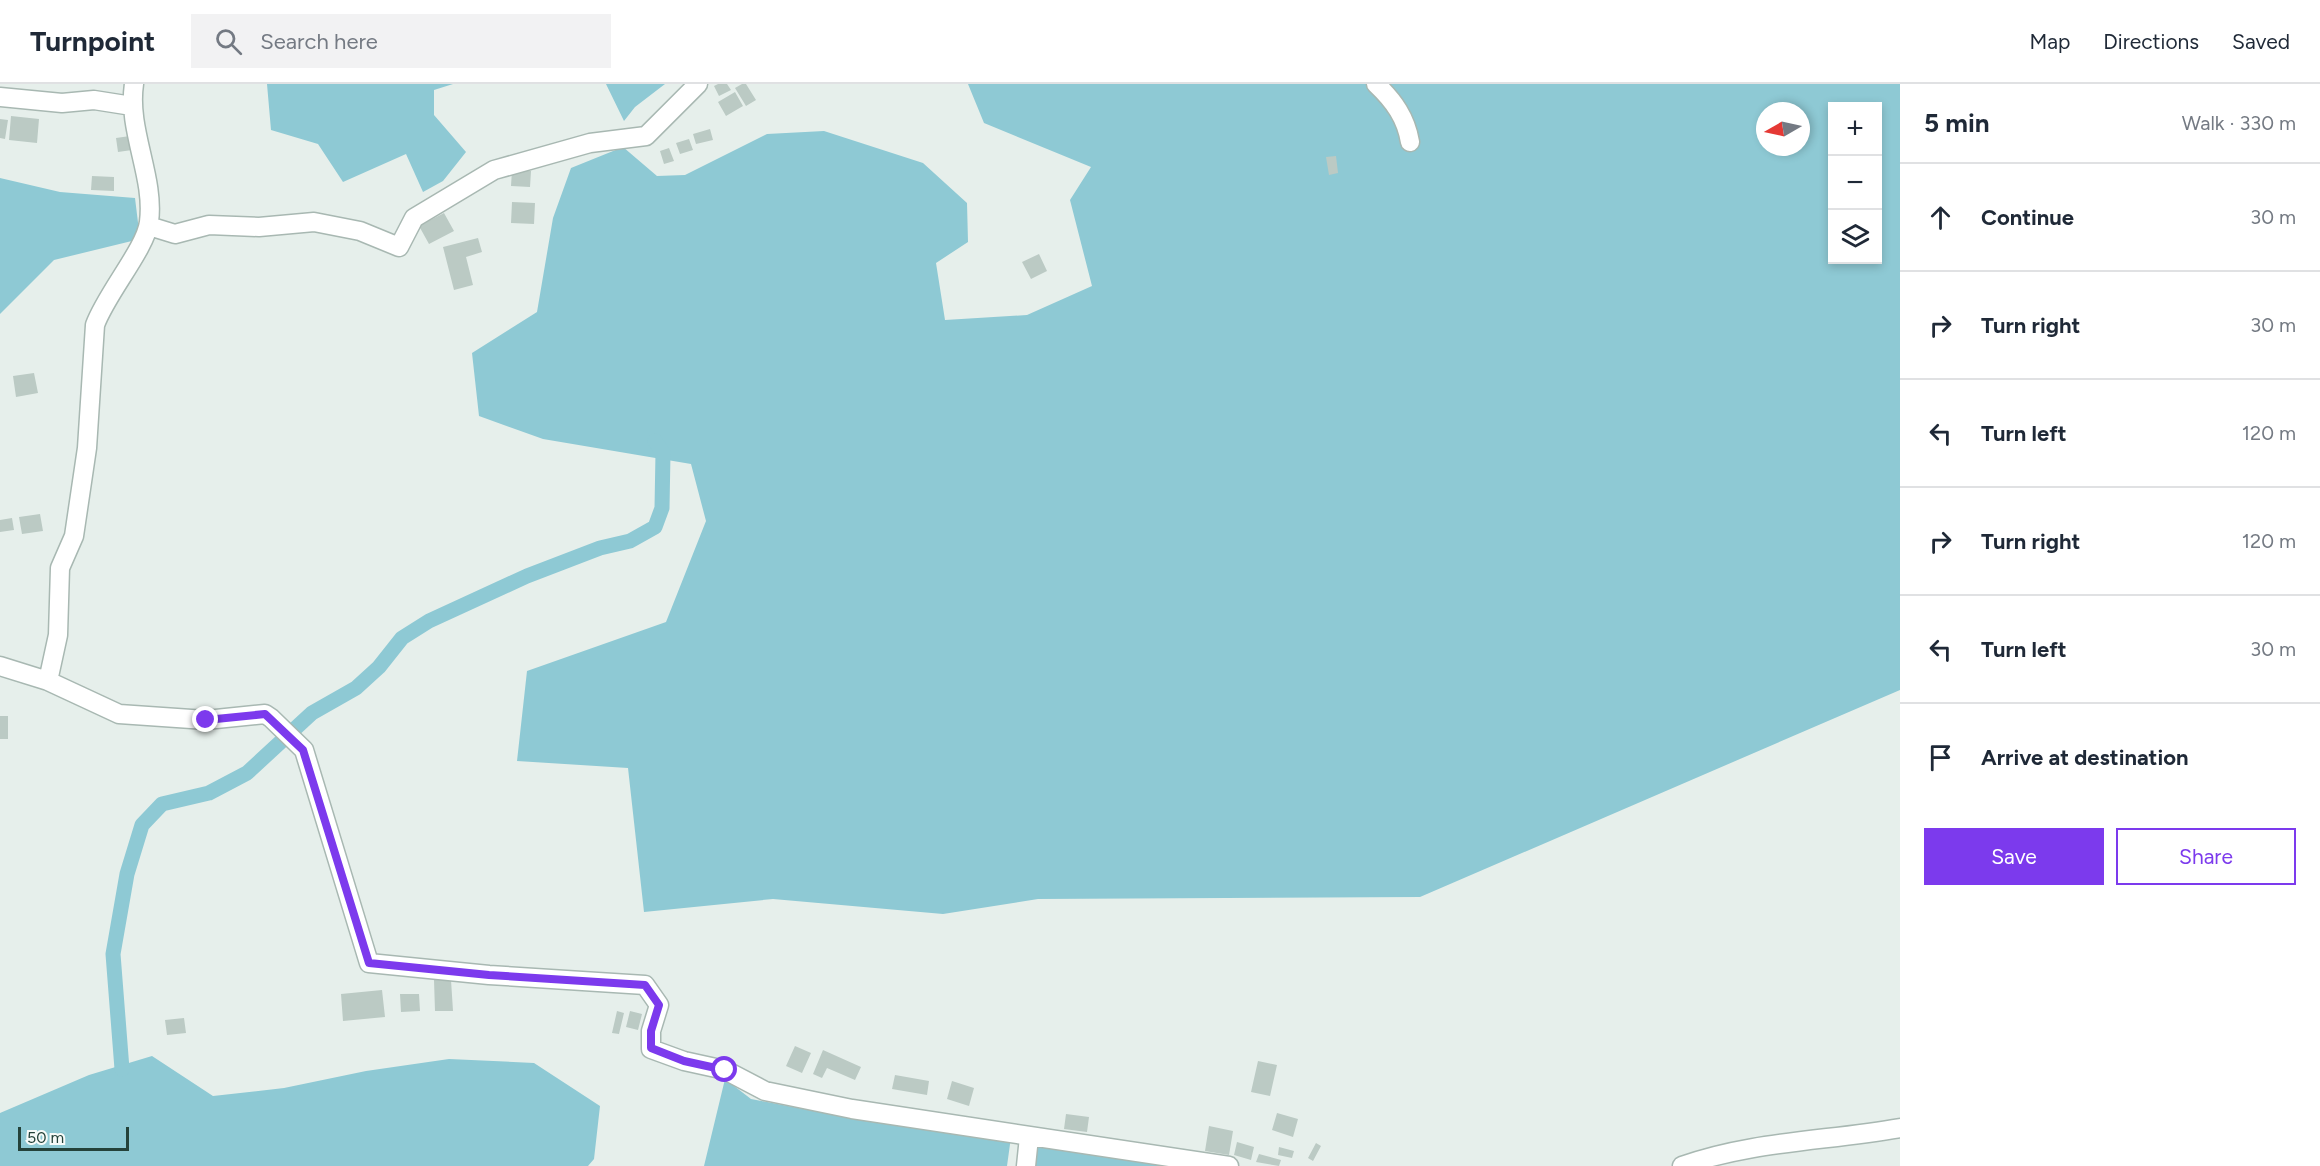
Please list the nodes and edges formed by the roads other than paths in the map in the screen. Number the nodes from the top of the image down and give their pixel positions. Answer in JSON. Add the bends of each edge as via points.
{"nodes":[{"id":1,"x":134,"y":84,"type":"edge"},
{"id":2,"x":698,"y":84,"type":"edge"},
{"id":3,"x":1376,"y":84,"type":"edge"},
{"id":4,"x":0,"y":97,"type":"edge"},
{"id":5,"x":132,"y":106,"type":"junction"},
{"id":6,"x":1410,"y":142,"type":"dead end"},
{"id":7,"x":149,"y":226,"type":"junction"},
{"id":8,"x":0,"y":666,"type":"edge"},
{"id":9,"x":48,"y":681,"type":"junction"},
{"id":10,"x":1900,"y":1128,"type":"edge"},
{"id":11,"x":1029,"y":1137,"type":"junction"},
{"id":12,"x":1026,"y":1166,"type":"edge"},
{"id":13,"x":1229,"y":1166,"type":"edge"},
{"id":14,"x":1682,"y":1166,"type":"edge"}],
"edges":[{"from":1,"to":5,"type":"street"},
{"from":2,"to":7,"type":"street","via":[[646,136],[590,143],[494,170],[414,218],[399,247],[360,231],[314,222],[259,227],[209,225],[175,234]]},
{"from":3,"to":6,"type":"street","via":[[1407,123]]},
{"from":4,"to":5,"type":"street","via":[[62,103],[94,100]]},
{"from":5,"to":7,"type":"street","via":[[149,201]]},
{"from":7,"to":9,"type":"street","via":[[102,307],[96,325],[87,448],[74,536],[60,568],[58,635]]},
{"from":8,"to":9,"type":"street"},
{"from":9,"to":11,"type":"street","via":[[119,714],[206,720],[265,714],[271,718],[303,750],[369,963],[645,985],[659,1005],[651,1031],[651,1048],[673,1057],[725,1070],[765,1091]]},
{"from":10,"to":14,"type":"street","via":[[1780,1143]]},
{"from":11,"to":12,"type":"street"},
{"from":11,"to":13,"type":"street"}]}
